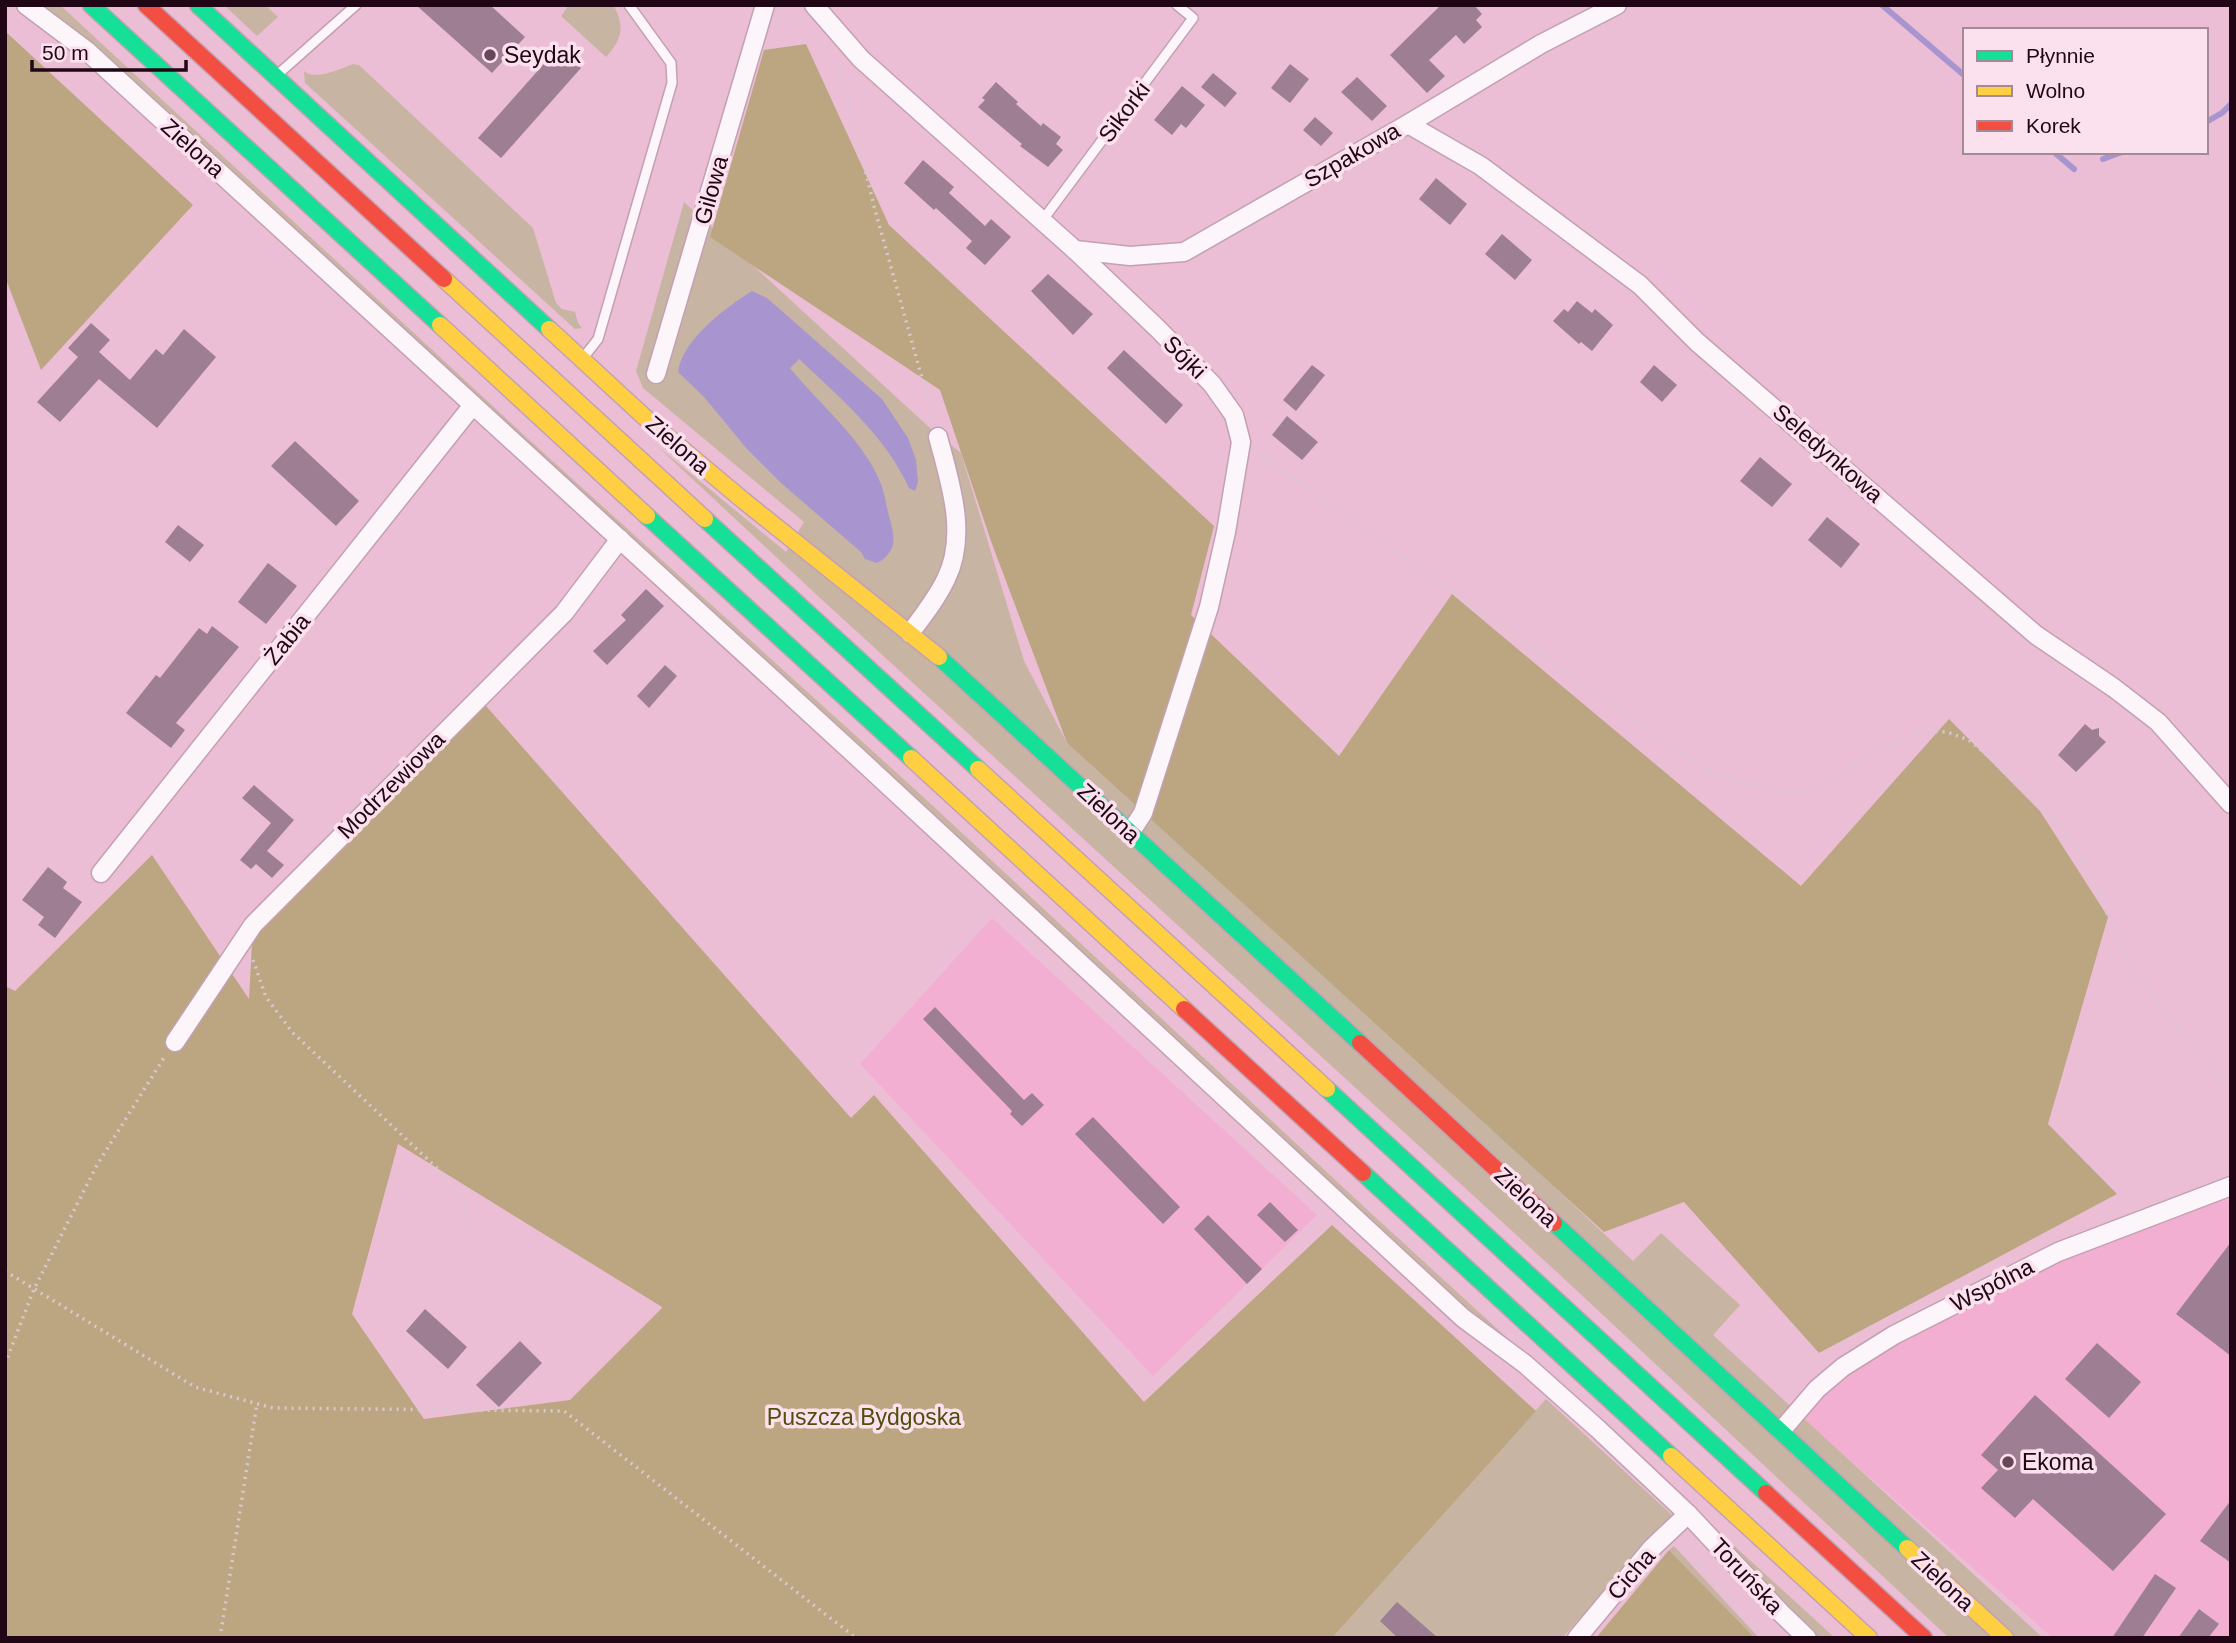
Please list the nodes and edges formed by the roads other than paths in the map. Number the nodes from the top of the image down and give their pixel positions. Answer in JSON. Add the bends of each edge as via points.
{"nodes":[{"id":1,"x":26,"y":5,"type":"edge"},
{"id":2,"x":91,"y":5,"type":"edge"},
{"id":3,"x":146,"y":5,"type":"edge"},
{"id":4,"x":198,"y":5,"type":"edge"},
{"id":5,"x":356,"y":5,"type":"edge"},
{"id":6,"x":629,"y":5,"type":"edge"},
{"id":7,"x":814,"y":5,"type":"edge"},
{"id":8,"x":1177,"y":5,"type":"edge"},
{"id":9,"x":1617,"y":5,"type":"edge"},
{"id":10,"x":763,"y":14,"type":"edge"},
{"id":11,"x":275,"y":77,"type":"junction"},
{"id":12,"x":1408,"y":124,"type":"junction"},
{"id":13,"x":1042,"y":221,"type":"junction"},
{"id":14,"x":1074,"y":250,"type":"junction"},
{"id":15,"x":582,"y":359,"type":"junction"},
{"id":16,"x":656,"y":374,"type":"dead end"},
{"id":17,"x":473,"y":405,"type":"junction"},
{"id":18,"x":939,"y":437,"type":"road end"},
{"id":19,"x":620,"y":539,"type":"junction"},
{"id":20,"x":909,"y":633,"type":"junction"},
{"id":21,"x":2231,"y":804,"type":"edge"},
{"id":22,"x":1130,"y":832,"type":"junction"},
{"id":23,"x":101,"y":873,"type":"dead end"},
{"id":24,"x":174,"y":1041,"type":"road end"},
{"id":25,"x":2231,"y":1185,"type":"edge"},
{"id":26,"x":1780,"y":1431,"type":"junction"},
{"id":27,"x":1688,"y":1514,"type":"junction"},
{"id":28,"x":1577,"y":1638,"type":"edge"},
{"id":29,"x":1807,"y":1638,"type":"edge"},
{"id":30,"x":1869,"y":1638,"type":"edge"},
{"id":31,"x":1924,"y":1638,"type":"edge"},
{"id":32,"x":2005,"y":1638,"type":"edge"}],
"edges":[{"from":1,"to":17,"type":"street","name":"Zielona","via":[[87,51]]},
{"from":2,"to":30,"type":"main road"},
{"from":3,"to":31,"type":"main road"},
{"from":4,"to":11,"type":"main road","name":"Zielona"},
{"from":5,"to":11,"type":"lane"},
{"from":6,"to":15,"type":"lane","via":[[671,63],[672,83],[598,339]]},
{"from":7,"to":13,"type":"street","name":"Sójki","via":[[861,59]]},
{"from":8,"to":13,"type":"lane","name":"Sikorki","via":[[1193,18]]},
{"from":9,"to":12,"type":"street","name":"Szpakowa","via":[[1541,44]]},
{"from":10,"to":16,"type":"street","name":"Gilowa"},
{"from":11,"to":15,"type":"main road","name":"Zielona"},
{"from":12,"to":14,"type":"street","name":"Szpakowa","via":[[1184,252],[1130,256]]},
{"from":12,"to":21,"type":"street","name":"Seledynkowa","via":[[1480,166],[1640,285],[1698,342],[2036,635],[2158,722]]},
{"from":13,"to":14,"type":"street","name":"Sójki"},
{"from":14,"to":22,"type":"street","name":"Sójki","via":[[1212,384],[1234,415],[1241,442],[1209,607],[1143,813]]},
{"from":15,"to":20,"type":"main road","name":"Zielona","via":[[744,501]]},
{"from":17,"to":19,"type":"street","name":"Zielona"},
{"from":17,"to":23,"type":"street","name":"Żabia"},
{"from":18,"to":20,"type":"street","via":[[957,524],[954,553],[947,578]]},
{"from":19,"to":24,"type":"street","name":"Modrzewiowa","via":[[564,613],[253,925]]},
{"from":19,"to":27,"type":"street","name":"Zielona","via":[[1463,1318],[1525,1364]]},
{"from":20,"to":22,"type":"main road","name":"Zielona"},
{"from":22,"to":26,"type":"main road","name":"Zielona"},
{"from":25,"to":26,"type":"street","name":"Wspólna","via":[[2058,1252],[1894,1335],[1843,1367]]},
{"from":26,"to":32,"type":"main road","name":"Zielona"},
{"from":27,"to":28,"type":"street","name":"Cicha","via":[[1652,1548]]},
{"from":27,"to":29,"type":"street","name":"Toruńska"}]}
